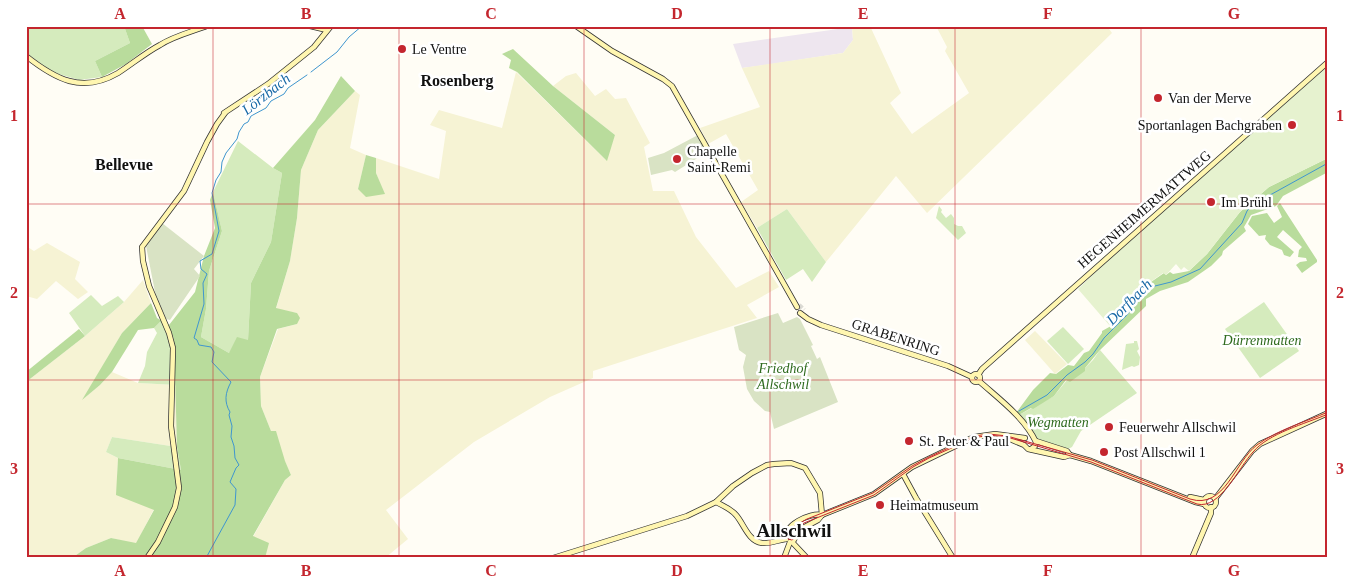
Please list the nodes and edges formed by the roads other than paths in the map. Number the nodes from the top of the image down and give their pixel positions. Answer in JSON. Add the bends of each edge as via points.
{"nodes":[{"id":1,"x":207,"y":26,"type":"edge"},
{"id":2,"x":310,"y":26,"type":"edge"},
{"id":3,"x":576,"y":26,"type":"edge"},
{"id":4,"x":329,"y":28,"type":"edge"},
{"id":5,"x":26,"y":56,"type":"edge"},
{"id":6,"x":1328,"y":62,"type":"edge"},
{"id":7,"x":797,"y":305,"type":"tunnel mouth"},
{"id":8,"x":802,"y":312,"type":"tunnel mouth"},
{"id":9,"x":978,"y":375,"type":"junction"},
{"id":10,"x":972,"y":377,"type":"junction"},
{"id":11,"x":979,"y":381,"type":"junction"},
{"id":12,"x":1328,"y":413,"type":"edge"},
{"id":13,"x":1026,"y":427,"type":"junction"},
{"id":14,"x":1004,"y":436,"type":"junction"},
{"id":15,"x":1025,"y":438,"type":"junction"},
{"id":16,"x":1035,"y":439,"type":"junction"},
{"id":17,"x":1024,"y":445,"type":"junction"},
{"id":18,"x":1031,"y":449,"type":"junction"},
{"id":19,"x":1070,"y":455,"type":"junction"},
{"id":20,"x":903,"y":474,"type":"junction"},
{"id":21,"x":1214,"y":498,"type":"junction"},
{"id":22,"x":716,"y":502,"type":"junction"},
{"id":23,"x":1207,"y":505,"type":"junction"},
{"id":24,"x":822,"y":515,"type":"junction"},
{"id":25,"x":789,"y":541,"type":"junction"},
{"id":26,"x":147,"y":558,"type":"edge"},
{"id":27,"x":553,"y":558,"type":"edge"},
{"id":28,"x":784,"y":558,"type":"edge"},
{"id":29,"x":808,"y":558,"type":"edge"},
{"id":30,"x":953,"y":558,"type":"edge"},
{"id":31,"x":1192,"y":558,"type":"edge"}],
"edges":[{"from":1,"to":5,"type":"main road","via":[[160,44],[118,73],[92,83],[62,79]]},
{"from":2,"to":4,"type":"main road"},
{"from":3,"to":7,"type":"main road","via":[[672,86]]},
{"from":4,"to":26,"type":"main road","via":[[314,46],[268,84],[225,113],[207,142],[184,192],[142,247],[148,286],[173,348],[171,426],[178,498]]},
{"from":6,"to":9,"type":"main road","name":"HEGENHEIMERMATTWEG","via":[[986,364]]},
{"from":8,"to":10,"type":"main road","name":"GRABENRING","via":[[812,321]]},
{"from":9,"to":10,"type":"main road"},
{"from":9,"to":11,"type":"main road"},
{"from":10,"to":11,"type":"main road","name":"GRABENRING","via":[[973,382]]},
{"from":11,"to":13,"type":"main road"},
{"from":12,"to":21,"type":"main road","via":[[1260,444]]},
{"from":13,"to":15,"type":"main road"},
{"from":13,"to":16,"type":"main road"},
{"from":14,"to":15,"type":"main road"},
{"from":14,"to":17,"type":"main road"},
{"from":14,"to":20,"type":"main road","via":[[974,437]]},
{"from":15,"to":16,"type":"main road"},
{"from":15,"to":17,"type":"main road"},
{"from":16,"to":18,"type":"main road","via":[[1035,446]]},
{"from":16,"to":19,"type":"main road"},
{"from":17,"to":18,"type":"main road"},
{"from":18,"to":19,"type":"main road","via":[[1064,457]]},
{"from":19,"to":23,"type":"main road"},
{"from":20,"to":24,"type":"main road","via":[[874,494]]},
{"from":20,"to":30,"type":"main road"},
{"from":21,"to":23,"type":"main road","via":[[1214,505]]},
{"from":21,"to":23,"type":"main road","via":[[1207,496]]},
{"from":22,"to":24,"type":"main road","via":[[738,482],[767,465],[785,463],[805,468],[820,494]]},
{"from":22,"to":25,"type":"main road","via":[[731,510],[755,541]]},
{"from":22,"to":27,"type":"main road","via":[[676,521]]},
{"from":23,"to":31,"type":"main road","via":[[1209,517]]},
{"from":24,"to":25,"type":"main road"},
{"from":24,"to":25,"type":"main road","via":[[797,522],[787,531],[785,536]]},
{"from":25,"to":28,"type":"main road"},
{"from":25,"to":29,"type":"main road"}]}
